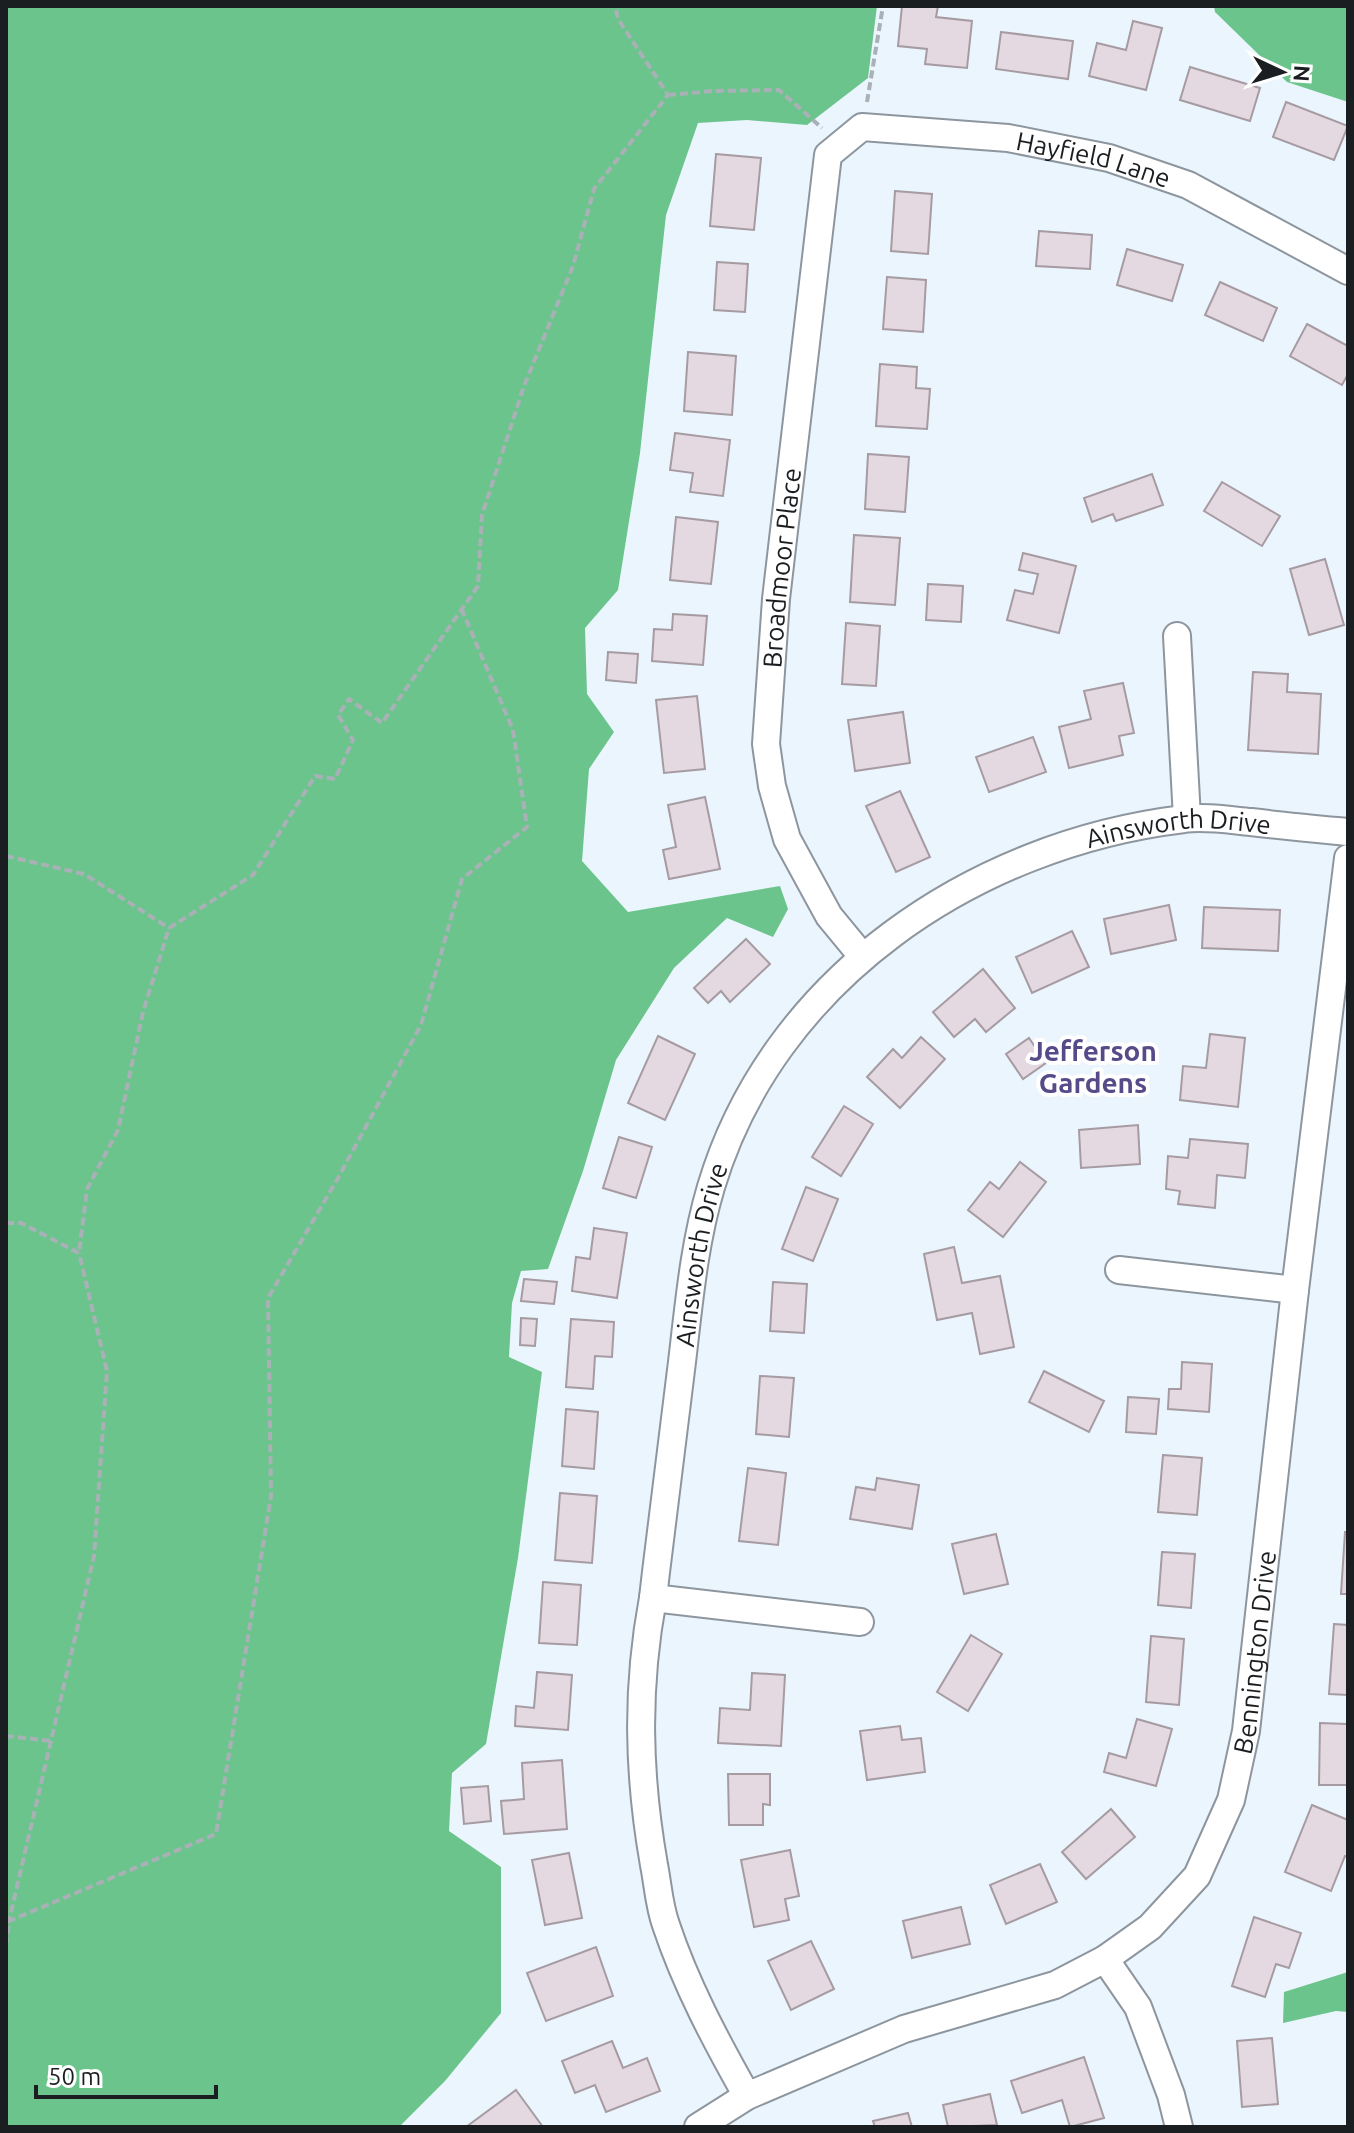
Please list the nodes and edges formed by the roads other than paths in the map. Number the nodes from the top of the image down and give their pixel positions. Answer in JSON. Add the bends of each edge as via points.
{"nodes":[{"id":1,"x":862,"y":127,"type":"joint"},
{"id":2,"x":1348,"y":271,"type":"edge"},
{"id":3,"x":1177,"y":636,"type":"dead end"},
{"id":4,"x":1187,"y":818,"type":"junction"},
{"id":5,"x":1348,"y":832,"type":"edge"},
{"id":6,"x":1348,"y":858,"type":"edge"},
{"id":7,"x":862,"y":956,"type":"junction"},
{"id":8,"x":1119,"y":1270,"type":"dead end"},
{"id":9,"x":1295,"y":1290,"type":"junction"},
{"id":10,"x":653,"y":1598,"type":"junction"},
{"id":11,"x":860,"y":1622,"type":"dead end"},
{"id":12,"x":1105,"y":1959,"type":"junction"},
{"id":13,"x":747,"y":2096,"type":"junction"},
{"id":14,"x":698,"y":2127,"type":"edge"},
{"id":15,"x":1179,"y":2127,"type":"edge"}],
"edges":[{"from":1,"to":2,"type":"street","name":"Hayfield Lane","via":[[1008,138],[1109,158],[1188,185]]},
{"from":1,"to":7,"type":"street","name":"Broadmoor Place","via":[[834,150],[776,599],[766,744],[787,839],[829,916]]},
{"from":3,"to":4,"type":"street"},
{"from":4,"to":5,"type":"street","name":"Ainsworth Drive"},
{"from":4,"to":7,"type":"street","name":"Ainsworth Drive","via":[[1045,851],[969,884]]},
{"from":6,"to":9,"type":"street","name":"Bennington Drive"},
{"from":7,"to":10,"type":"street","name":"Ainsworth Drive","via":[[776,1052],[738,1117],[711,1187],[694,1261]]},
{"from":8,"to":9,"type":"street"},
{"from":9,"to":12,"type":"street","name":"Bennington Drive","via":[[1246,1731],[1231,1800],[1197,1876],[1150,1927]]},
{"from":10,"to":11,"type":"street"},
{"from":10,"to":13,"type":"street","name":"Ainsworth Drive","via":[[645,1638],[640,1766],[665,1923],[701,2014]]},
{"from":12,"to":13,"type":"street","name":"Bennington Drive","via":[[1055,1985],[904,2029]]},
{"from":12,"to":15,"type":"street","via":[[1138,2007]]},
{"from":13,"to":14,"type":"street","name":"Bennington Drive"}]}
